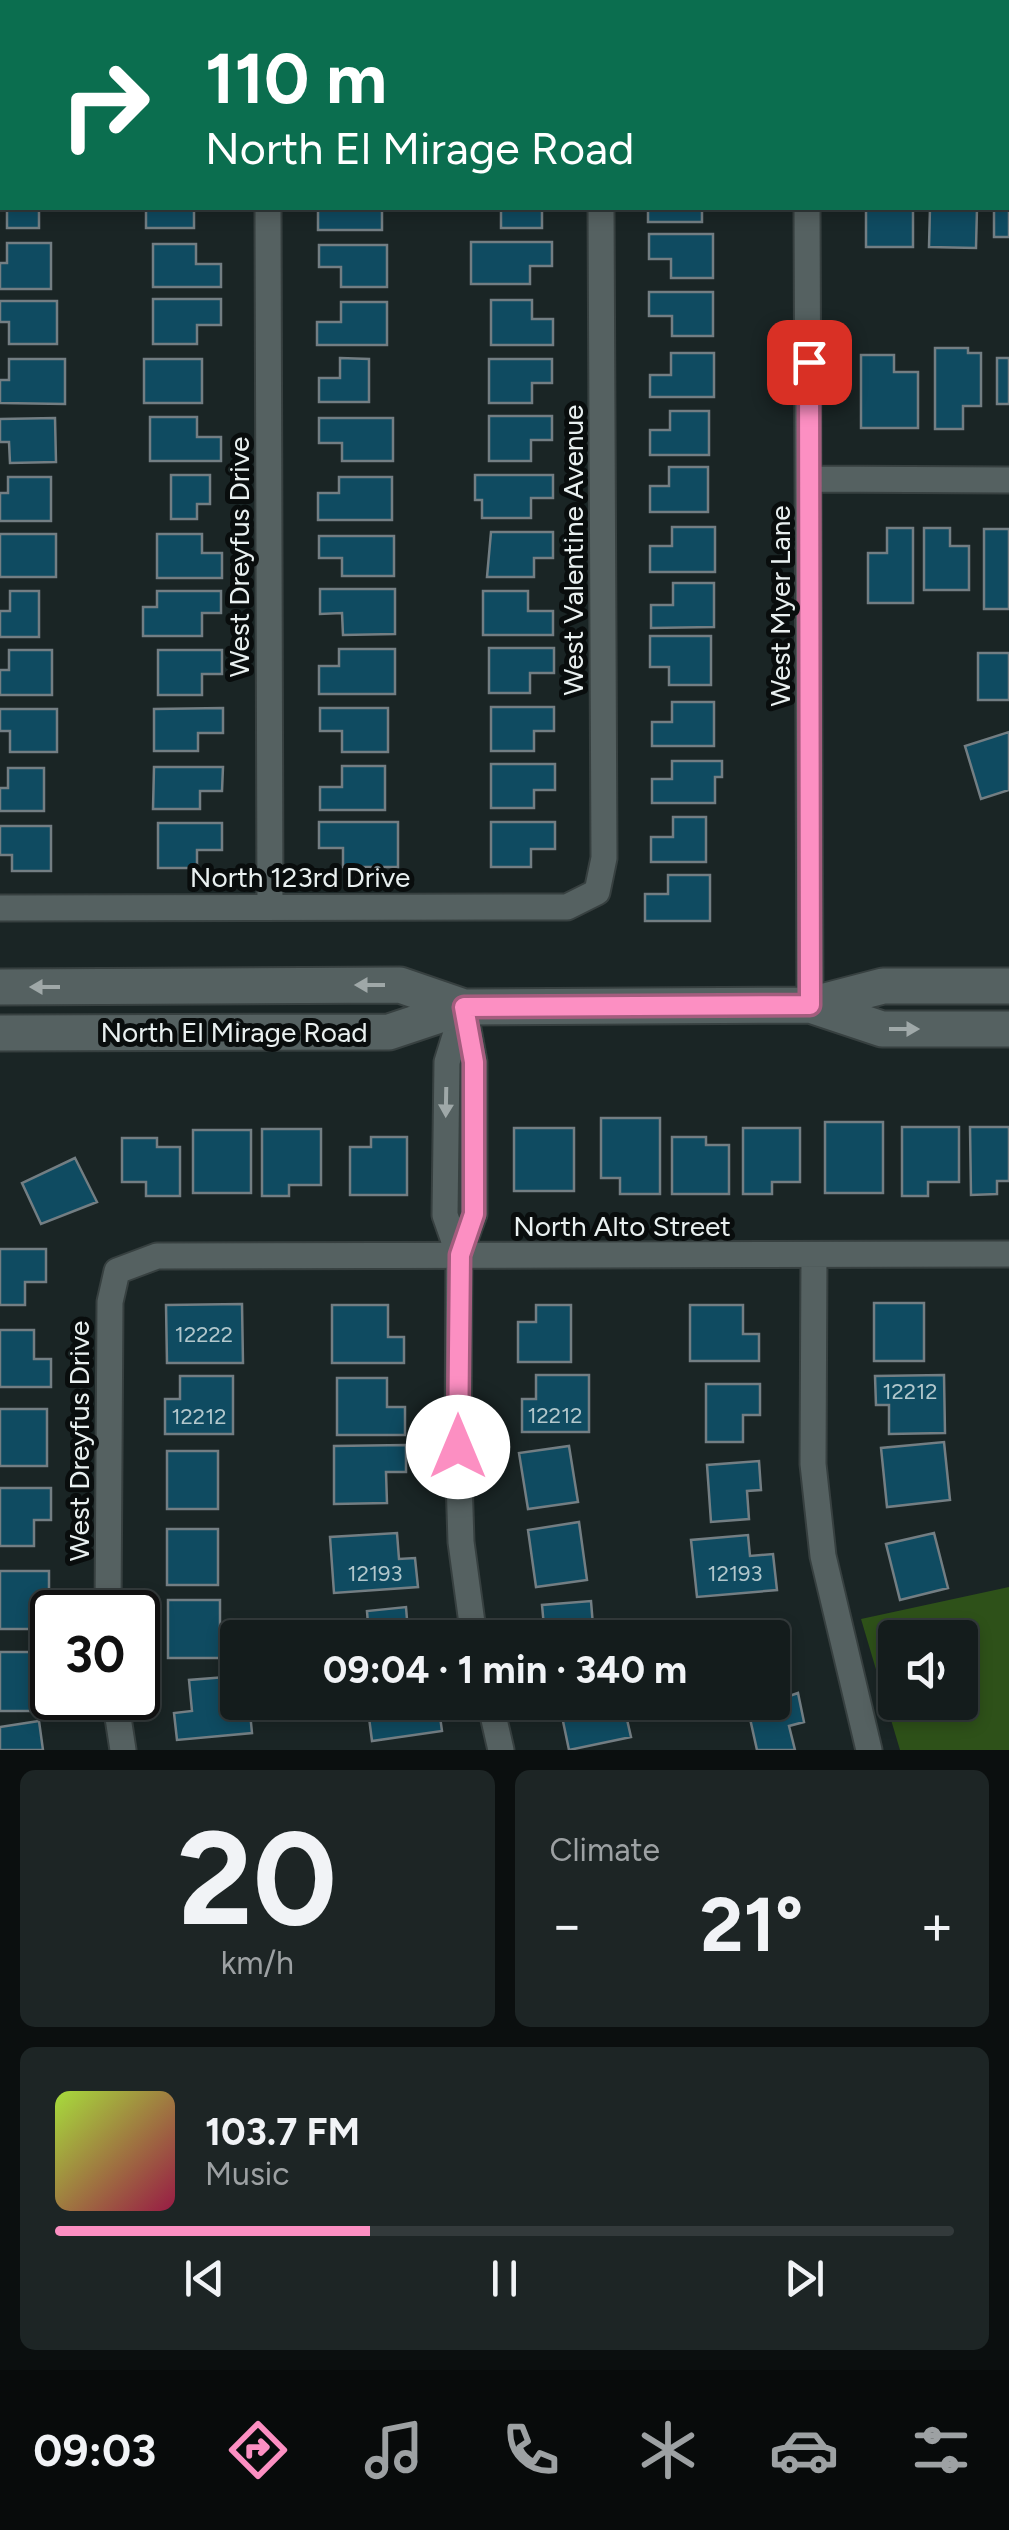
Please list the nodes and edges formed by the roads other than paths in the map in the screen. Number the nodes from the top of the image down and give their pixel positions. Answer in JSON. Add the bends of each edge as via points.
{"nodes":[{"id":1,"x":268,"y":210,"type":"edge"},
{"id":2,"x":601,"y":210,"type":"edge"},
{"id":3,"x":808,"y":210,"type":"edge"},
{"id":4,"x":810,"y":479,"type":"junction"},
{"id":5,"x":1009,"y":480,"type":"edge"},
{"id":6,"x":596,"y":892,"type":"joint"},
{"id":7,"x":270,"y":907,"type":"junction"},
{"id":8,"x":0,"y":908,"type":"edge"},
{"id":9,"x":1009,"y":986,"type":"edge"},
{"id":10,"x":0,"y":987,"type":"edge"},
{"id":11,"x":810,"y":1005,"type":"junction"},
{"id":12,"x":464,"y":1007,"type":"junction"},
{"id":13,"x":1009,"y":1030,"type":"edge"},
{"id":14,"x":0,"y":1033,"type":"edge"},
{"id":15,"x":1009,"y":1254,"type":"edge"},
{"id":16,"x":460,"y":1255,"type":"junction"},
{"id":17,"x":814,"y":1257,"type":"junction"},
{"id":18,"x":117,"y":1270,"type":"joint"},
{"id":19,"x":108,"y":1590,"type":"edge"},
{"id":20,"x":472,"y":1620,"type":"edge"},
{"id":21,"x":119,"y":1720,"type":"edge"},
{"id":22,"x":494,"y":1720,"type":"edge"},
{"id":23,"x":124,"y":1750,"type":"edge"},
{"id":24,"x":501,"y":1750,"type":"edge"},
{"id":25,"x":869,"y":1750,"type":"edge"}],
"edges":[{"from":1,"to":7,"type":"street","name":"West Dreyfus Drive"},
{"from":2,"to":6,"type":"street","name":"West Valentine Avenue","via":[[604,858]]},
{"from":3,"to":4,"type":"street","name":"West Myer Lane"},
{"from":4,"to":5,"type":"street"},
{"from":4,"to":11,"type":"street","name":"West Myer Lane"},
{"from":6,"to":7,"type":"street","name":"North 123rd Drive","via":[[567,907]]},
{"from":7,"to":8,"type":"street","name":"North 123rd Drive"},
{"from":9,"to":11,"type":"main road","name":"North El Mirage Road","via":[[883,986]]},
{"from":12,"to":10,"type":"main road","name":"North El Mirage Road","one_way":true,"via":[[400,985]]},
{"from":11,"to":12,"type":"main road","name":"North El Mirage Road"},
{"from":11,"to":13,"type":"main road","name":"North El Mirage Road","one_way":true,"via":[[882,1029]]},
{"from":12,"to":14,"type":"main road","name":"North El Mirage Road","via":[[389,1032]]},
{"from":12,"to":16,"type":"street","via":[[474,1062],[474,1214]]},
{"from":15,"to":17,"type":"street","name":"North Alto Street"},
{"from":16,"to":17,"type":"street","name":"North Alto Street"},
{"from":16,"to":18,"type":"street","name":"North Alto Street","via":[[158,1256]]},
{"from":16,"to":20,"type":"street","via":[[461,1542]]},
{"from":17,"to":25,"type":"street","via":[[813,1464],[823,1556]]},
{"from":18,"to":19,"type":"street","name":"West Dreyfus Drive","via":[[110,1302]]},
{"from":21,"to":23,"type":"street"},
{"from":22,"to":24,"type":"street"}]}
